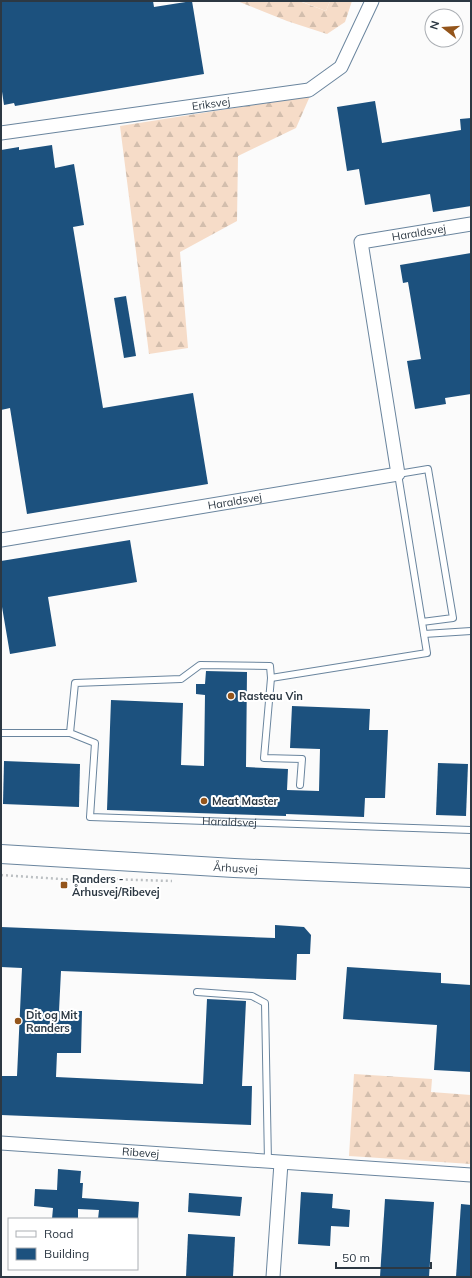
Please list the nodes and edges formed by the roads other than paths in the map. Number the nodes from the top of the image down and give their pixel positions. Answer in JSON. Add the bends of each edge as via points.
{"nodes":[{"id":1,"x":372,"y":1,"type":"edge"},
{"id":2,"x":1,"y":133,"type":"edge"},
{"id":3,"x":471,"y":224,"type":"edge"},
{"id":4,"x":398,"y":474,"type":"junction"},
{"id":5,"x":1,"y":540,"type":"edge"},
{"id":6,"x":422,"y":622,"type":"junction"},
{"id":7,"x":471,"y":631,"type":"edge"},
{"id":8,"x":424,"y":634,"type":"junction"},
{"id":9,"x":271,"y":678,"type":"junction"},
{"id":10,"x":1,"y":733,"type":"edge"},
{"id":11,"x":70,"y":733,"type":"junction"},
{"id":12,"x":300,"y":785,"type":"dead end"},
{"id":13,"x":471,"y":830,"type":"edge"},
{"id":14,"x":1,"y":854,"type":"edge"},
{"id":15,"x":471,"y":878,"type":"edge"},
{"id":16,"x":197,"y":992,"type":"dead end"},
{"id":17,"x":1,"y":1143,"type":"edge"},
{"id":18,"x":274,"y":1162,"type":"junction"},
{"id":19,"x":471,"y":1175,"type":"edge"},
{"id":20,"x":272,"y":1277,"type":"edge"}],
"edges":[{"from":1,"to":2,"type":"street","name":"Eriksvej","via":[[341,67],[309,90]]},
{"from":3,"to":4,"type":"street","name":"Haraldsvej","via":[[361,242]]},
{"from":4,"to":5,"type":"street","name":"Haraldsvej"},
{"from":4,"to":6,"type":"lane","name":"Haraldsvej"},
{"from":4,"to":6,"type":"lane","name":"Haraldsvej","via":[[428,469],[453,618]]},
{"from":6,"to":8,"type":"lane","name":"Haraldsvej"},
{"from":7,"to":8,"type":"lane"},
{"from":8,"to":9,"type":"lane","name":"Haraldsvej","via":[[427,653]]},
{"from":9,"to":11,"type":"lane","via":[[270,666],[200,665],[182,679],[75,683]]},
{"from":9,"to":12,"type":"lane","via":[[264,758],[302,759]]},
{"from":10,"to":11,"type":"lane","name":"Haraldsvej"},
{"from":11,"to":13,"type":"lane","name":"Haraldsvej","via":[[95,743],[90,817]]},
{"from":14,"to":15,"type":"main road","name":"Århusvej"},
{"from":16,"to":18,"type":"lane","via":[[252,996],[265,1003]]},
{"from":17,"to":18,"type":"street","name":"Ribevej"},
{"from":18,"to":19,"type":"street","name":"Ribevej"},
{"from":18,"to":20,"type":"street"}]}
